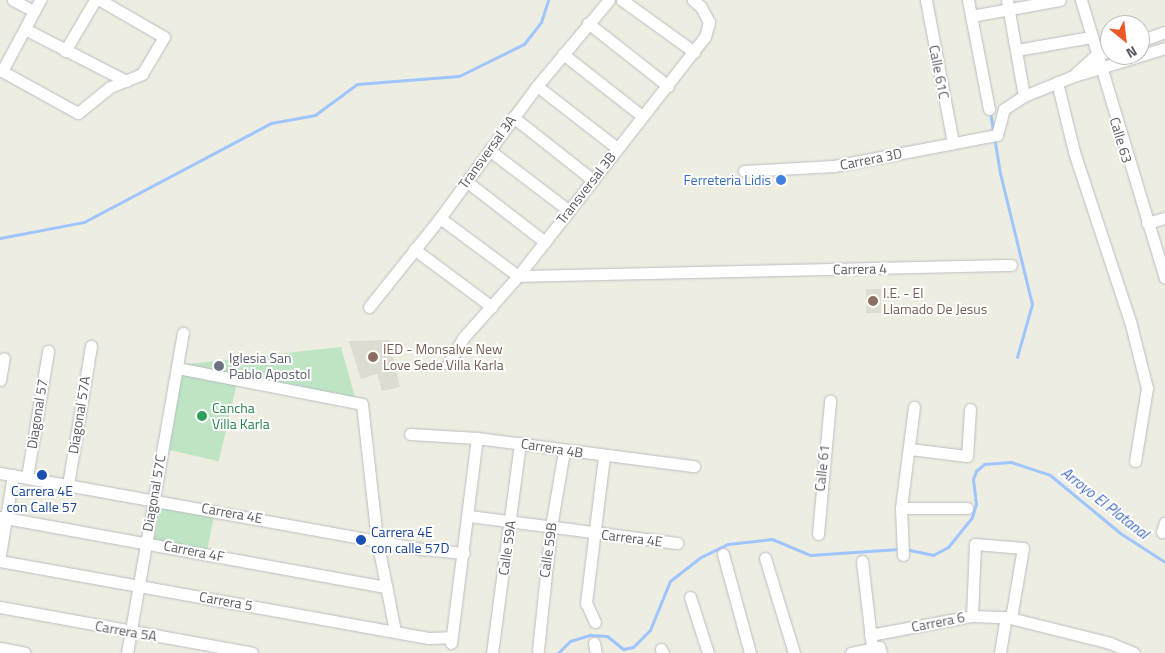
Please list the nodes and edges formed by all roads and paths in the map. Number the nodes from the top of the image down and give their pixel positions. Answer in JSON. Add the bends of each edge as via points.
{"nodes":[{"id":1,"x":13,"y":0,"type":"edge"},
{"id":2,"x":40,"y":0,"type":"edge"},
{"id":3,"x":95,"y":0,"type":"edge"},
{"id":4,"x":100,"y":0,"type":"edge"},
{"id":5,"x":609,"y":0,"type":"edge"},
{"id":6,"x":622,"y":0,"type":"edge"},
{"id":7,"x":926,"y":0,"type":"edge"},
{"id":8,"x":968,"y":0,"type":"edge"},
{"id":9,"x":1060,"y":0,"type":"edge"},
{"id":10,"x":1081,"y":0,"type":"edge"},
{"id":11,"x":697,"y":3,"type":"edge"},
{"id":12,"x":1008,"y":5,"type":"edge"},
{"id":13,"x":34,"y":11,"type":"junction"},
{"id":14,"x":971,"y":16,"type":"junction"},
{"id":15,"x":588,"y":23,"type":"junction"},
{"id":16,"x":25,"y":30,"type":"junction"},
{"id":17,"x":1165,"y":32,"type":"edge"},
{"id":18,"x":1091,"y":37,"type":"junction"},
{"id":19,"x":1150,"y":37,"type":"edge"},
{"id":20,"x":1165,"y":48,"type":"edge"},
{"id":21,"x":1017,"y":50,"type":"junction"},
{"id":22,"x":65,"y":51,"type":"junction"},
{"id":23,"x":694,"y":52,"type":"junction"},
{"id":24,"x":562,"y":54,"type":"junction"},
{"id":25,"x":1100,"y":54,"type":"edge"},
{"id":26,"x":1096,"y":55,"type":"junction"},
{"id":27,"x":1099,"y":68,"type":"junction"},
{"id":28,"x":1,"y":70,"type":"edge"},
{"id":29,"x":1072,"y":77,"type":"junction"},
{"id":30,"x":126,"y":81,"type":"junction"},
{"id":31,"x":1058,"y":82,"type":"junction"},
{"id":32,"x":537,"y":86,"type":"junction"},
{"id":33,"x":668,"y":86,"type":"junction"},
{"id":34,"x":1024,"y":96,"type":"junction"},
{"id":35,"x":990,"y":109,"type":"dead end"},
{"id":36,"x":642,"y":116,"type":"junction"},
{"id":37,"x":513,"y":117,"type":"junction"},
{"id":38,"x":953,"y":143,"type":"junction"},
{"id":39,"x":617,"y":148,"type":"junction"},
{"id":40,"x":489,"y":150,"type":"junction"},
{"id":41,"x":744,"y":171,"type":"dead end"},
{"id":42,"x":592,"y":180,"type":"junction"},
{"id":43,"x":466,"y":181,"type":"junction"},
{"id":44,"x":568,"y":210,"type":"junction"},
{"id":45,"x":440,"y":218,"type":"junction"},
{"id":46,"x":1165,"y":218,"type":"edge"},
{"id":47,"x":1147,"y":224,"type":"junction"},
{"id":48,"x":545,"y":242,"type":"junction"},
{"id":49,"x":414,"y":249,"type":"junction"},
{"id":50,"x":1011,"y":265,"type":"dead end"},
{"id":51,"x":518,"y":276,"type":"junction"},
{"id":52,"x":1165,"y":278,"type":"edge"},
{"id":53,"x":369,"y":307,"type":"dead end"},
{"id":54,"x":492,"y":307,"type":"junction"},
{"id":55,"x":184,"y":333,"type":"dead end"},
{"id":56,"x":91,"y":346,"type":"dead end"},
{"id":57,"x":48,"y":351,"type":"dead end"},
{"id":58,"x":4,"y":358,"type":"dead end"},
{"id":59,"x":448,"y":364,"type":"dead end"},
{"id":60,"x":177,"y":368,"type":"junction"},
{"id":61,"x":0,"y":380,"type":"edge"},
{"id":62,"x":830,"y":401,"type":"dead end"},
{"id":63,"x":914,"y":407,"type":"dead end"},
{"id":64,"x":970,"y":409,"type":"dead end"},
{"id":65,"x":410,"y":434,"type":"dead end"},
{"id":66,"x":477,"y":438,"type":"junction"},
{"id":67,"x":520,"y":443,"type":"junction"},
{"id":68,"x":910,"y":448,"type":"junction"},
{"id":69,"x":564,"y":451,"type":"junction"},
{"id":70,"x":604,"y":456,"type":"junction"},
{"id":71,"x":1135,"y":461,"type":"dead end"},
{"id":72,"x":694,"y":466,"type":"dead end"},
{"id":73,"x":0,"y":473,"type":"edge"},
{"id":74,"x":13,"y":475,"type":"junction"},
{"id":75,"x":27,"y":478,"type":"junction"},
{"id":76,"x":68,"y":485,"type":"junction"},
{"id":77,"x":154,"y":499,"type":"junction"},
{"id":78,"x":901,"y":508,"type":"junction"},
{"id":79,"x":967,"y":508,"type":"dead end"},
{"id":80,"x":469,"y":516,"type":"junction"},
{"id":81,"x":3,"y":517,"type":"edge"},
{"id":82,"x":512,"y":523,"type":"junction"},
{"id":83,"x":551,"y":528,"type":"junction"},
{"id":84,"x":594,"y":534,"type":"junction"},
{"id":85,"x":818,"y":534,"type":"dead end"},
{"id":86,"x":377,"y":540,"type":"junction"},
{"id":87,"x":146,"y":542,"type":"junction"},
{"id":88,"x":677,"y":543,"type":"dead end"},
{"id":89,"x":903,"y":549,"type":"dead end"},
{"id":90,"x":464,"y":553,"type":"junction"},
{"id":91,"x":723,"y":554,"type":"dead end"},
{"id":92,"x":0,"y":555,"type":"edge"},
{"id":93,"x":765,"y":558,"type":"dead end"},
{"id":94,"x":0,"y":561,"type":"edge"},
{"id":95,"x":862,"y":561,"type":"dead end"},
{"id":96,"x":137,"y":585,"type":"junction"},
{"id":97,"x":387,"y":587,"type":"junction"},
{"id":98,"x":690,"y":597,"type":"dead end"},
{"id":99,"x":0,"y":607,"type":"edge"},
{"id":100,"x":972,"y":616,"type":"junction"},
{"id":101,"x":1009,"y":618,"type":"junction"},
{"id":102,"x":595,"y":622,"type":"dead end"},
{"id":103,"x":395,"y":630,"type":"junction"},
{"id":104,"x":129,"y":632,"type":"junction"},
{"id":105,"x":870,"y":635,"type":"junction"},
{"id":106,"x":0,"y":648,"type":"edge"},
{"id":107,"x":878,"y":649,"type":"edge"},
{"id":108,"x":538,"y":650,"type":"dead end"},
{"id":109,"x":25,"y":653,"type":"edge"},
{"id":110,"x":127,"y":653,"type":"edge"},
{"id":111,"x":252,"y":653,"type":"edge"},
{"id":112,"x":492,"y":653,"type":"edge"},
{"id":113,"x":708,"y":653,"type":"edge"},
{"id":114,"x":750,"y":653,"type":"edge"},
{"id":115,"x":794,"y":653,"type":"edge"},
{"id":116,"x":851,"y":653,"type":"edge"},
{"id":117,"x":1000,"y":653,"type":"edge"},
{"id":118,"x":1134,"y":653,"type":"edge"}],
"edges":[{"from":1,"to":13,"type":"street"},
{"from":2,"to":13,"type":"street"},
{"from":3,"to":22,"type":"street"},
{"from":4,"to":30,"type":"street","via":[[164,37],[142,74]]},
{"from":5,"to":15,"type":"street","name":"Transversal 3A"},
{"from":6,"to":23,"type":"street"},
{"from":7,"to":38,"type":"street","name":"Calle 61C"},
{"from":8,"to":14,"type":"street"},
{"from":9,"to":12,"type":"street"},
{"from":10,"to":18,"type":"street","name":"Calle 63"},
{"from":11,"to":23,"type":"street","name":"Transversal 3B","via":[[709,22],[705,37]]},
{"from":12,"to":14,"type":"street"},
{"from":12,"to":21,"type":"street"},
{"from":13,"to":16,"type":"street"},
{"from":14,"to":35,"type":"street"},
{"from":15,"to":24,"type":"street","name":"Transversal 3A"},
{"from":15,"to":33,"type":"street"},
{"from":16,"to":22,"type":"street"},
{"from":16,"to":28,"type":"street"},
{"from":17,"to":19,"type":"street"},
{"from":18,"to":21,"type":"street"},
{"from":18,"to":26,"type":"street","name":"Calle 63"},
{"from":20,"to":27,"type":"street"},
{"from":21,"to":34,"type":"street"},
{"from":22,"to":30,"type":"street"},
{"from":23,"to":33,"type":"street","name":"Transversal 3B"},
{"from":24,"to":32,"type":"street","name":"Transversal 3A"},
{"from":24,"to":36,"type":"street"},
{"from":25,"to":26,"type":"street"},
{"from":26,"to":27,"type":"street","name":"Calle 63"},
{"from":26,"to":29,"type":"street"},
{"from":27,"to":29,"type":"street"},
{"from":27,"to":47,"type":"street","name":"Calle 63"},
{"from":28,"to":30,"type":"street","via":[[78,113],[110,87]]},
{"from":29,"to":31,"type":"street"},
{"from":31,"to":34,"type":"street"},
{"from":31,"to":71,"type":"street","via":[[1074,152],[1130,321],[1147,388]]},
{"from":32,"to":37,"type":"street","name":"Transversal 3A"},
{"from":32,"to":39,"type":"street"},
{"from":33,"to":36,"type":"street","name":"Transversal 3B"},
{"from":34,"to":38,"type":"street","name":"Carrera 3D","via":[[1004,109],[994,136]]},
{"from":36,"to":39,"type":"street","name":"Transversal 3B"},
{"from":37,"to":40,"type":"street","name":"Transversal 3A"},
{"from":37,"to":42,"type":"street"},
{"from":38,"to":41,"type":"street","name":"Carrera 3D","via":[[828,167]]},
{"from":39,"to":42,"type":"street","name":"Transversal 3B"},
{"from":40,"to":43,"type":"street","name":"Transversal 3A"},
{"from":40,"to":44,"type":"street"},
{"from":42,"to":44,"type":"street","name":"Transversal 3B"},
{"from":43,"to":45,"type":"street","name":"Transversal 3A"},
{"from":43,"to":48,"type":"street"},
{"from":44,"to":48,"type":"street","name":"Transversal 3B"},
{"from":45,"to":49,"type":"street","name":"Transversal 3A"},
{"from":45,"to":51,"type":"street"},
{"from":46,"to":47,"type":"street"},
{"from":47,"to":52,"type":"street","name":"Calle 63"},
{"from":48,"to":51,"type":"street","name":"Transversal 3B"},
{"from":49,"to":53,"type":"street","name":"Transversal 3A"},
{"from":49,"to":54,"type":"street"},
{"from":50,"to":51,"type":"street","name":"Carrera 4"},
{"from":51,"to":54,"type":"street","name":"Transversal 3B"},
{"from":54,"to":59,"type":"street","name":"Transversal 3B","via":[[463,338]]},
{"from":55,"to":60,"type":"street","name":"Diagonal 57C"},
{"from":56,"to":76,"type":"street","name":"Diagonal 57A"},
{"from":57,"to":75,"type":"street","name":"Diagonal 57"},
{"from":58,"to":61,"type":"street"},
{"from":60,"to":77,"type":"street","name":"Diagonal 57C"},
{"from":60,"to":86,"type":"street","via":[[362,404]]},
{"from":62,"to":85,"type":"street","name":"Calle 61"},
{"from":63,"to":68,"type":"street"},
{"from":64,"to":68,"type":"street","via":[[967,456]]},
{"from":65,"to":66,"type":"street","name":"Carrera 4B"},
{"from":66,"to":67,"type":"street","name":"Carrera 4B"},
{"from":66,"to":80,"type":"street"},
{"from":67,"to":69,"type":"street","name":"Carrera 4B"},
{"from":67,"to":82,"type":"street","name":"Calle 59A"},
{"from":68,"to":78,"type":"street"},
{"from":69,"to":70,"type":"street","name":"Carrera 4B"},
{"from":69,"to":83,"type":"street","name":"Calle 59B"},
{"from":70,"to":72,"type":"street","name":"Carrera 4B"},
{"from":70,"to":84,"type":"street"},
{"from":73,"to":74,"type":"street","name":"Carrera 4E"},
{"from":74,"to":75,"type":"street","name":"Carrera 4E"},
{"from":74,"to":81,"type":"street"},
{"from":75,"to":76,"type":"street","name":"Carrera 4E"},
{"from":76,"to":77,"type":"street","name":"Carrera 4E"},
{"from":77,"to":86,"type":"street","name":"Carrera 4E"},
{"from":77,"to":87,"type":"street","name":"Diagonal 57C"},
{"from":78,"to":79,"type":"street"},
{"from":78,"to":89,"type":"street"},
{"from":80,"to":82,"type":"street","name":"Carrera 4E"},
{"from":80,"to":90,"type":"street"},
{"from":81,"to":87,"type":"street","name":"Carrera 4F"},
{"from":81,"to":92,"type":"street"},
{"from":82,"to":83,"type":"street","name":"Carrera 4E"},
{"from":82,"to":112,"type":"street","name":"Calle 59A"},
{"from":83,"to":84,"type":"street","name":"Carrera 4E"},
{"from":83,"to":108,"type":"street","name":"Calle 59B"},
{"from":84,"to":88,"type":"street","name":"Carrera 4E"},
{"from":84,"to":102,"type":"street","via":[[586,603]]},
{"from":86,"to":90,"type":"street","name":"Carrera 4E"},
{"from":86,"to":97,"type":"street"},
{"from":87,"to":96,"type":"street","name":"Diagonal 57C"},
{"from":87,"to":97,"type":"street","name":"Carrera 4F"},
{"from":90,"to":103,"type":"street","name":"Carrera 5","via":[[451,640]]},
{"from":91,"to":114,"type":"street"},
{"from":93,"to":115,"type":"street"},
{"from":94,"to":96,"type":"street","name":"Carrera 5"},
{"from":95,"to":105,"type":"street"},
{"from":96,"to":103,"type":"street","name":"Carrera 5"},
{"from":96,"to":104,"type":"street","name":"Diagonal 57C"},
{"from":97,"to":103,"type":"street"},
{"from":98,"to":113,"type":"street"},
{"from":99,"to":104,"type":"street","name":"Carrera 5A"},
{"from":100,"to":101,"type":"street","name":"Carrera 6"},
{"from":100,"to":101,"type":"street","via":[[972,563],[976,544],[1023,548]]},
{"from":100,"to":105,"type":"street","name":"Carrera 6"},
{"from":101,"to":117,"type":"street"},
{"from":101,"to":118,"type":"street","name":"Carrera 6","via":[[1110,643]]},
{"from":104,"to":110,"type":"street","name":"Diagonal 57C"},
{"from":104,"to":111,"type":"street","name":"Carrera 5A"},
{"from":105,"to":107,"type":"street"},
{"from":106,"to":109,"type":"street"},
{"from":107,"to":116,"type":"street"}]}
